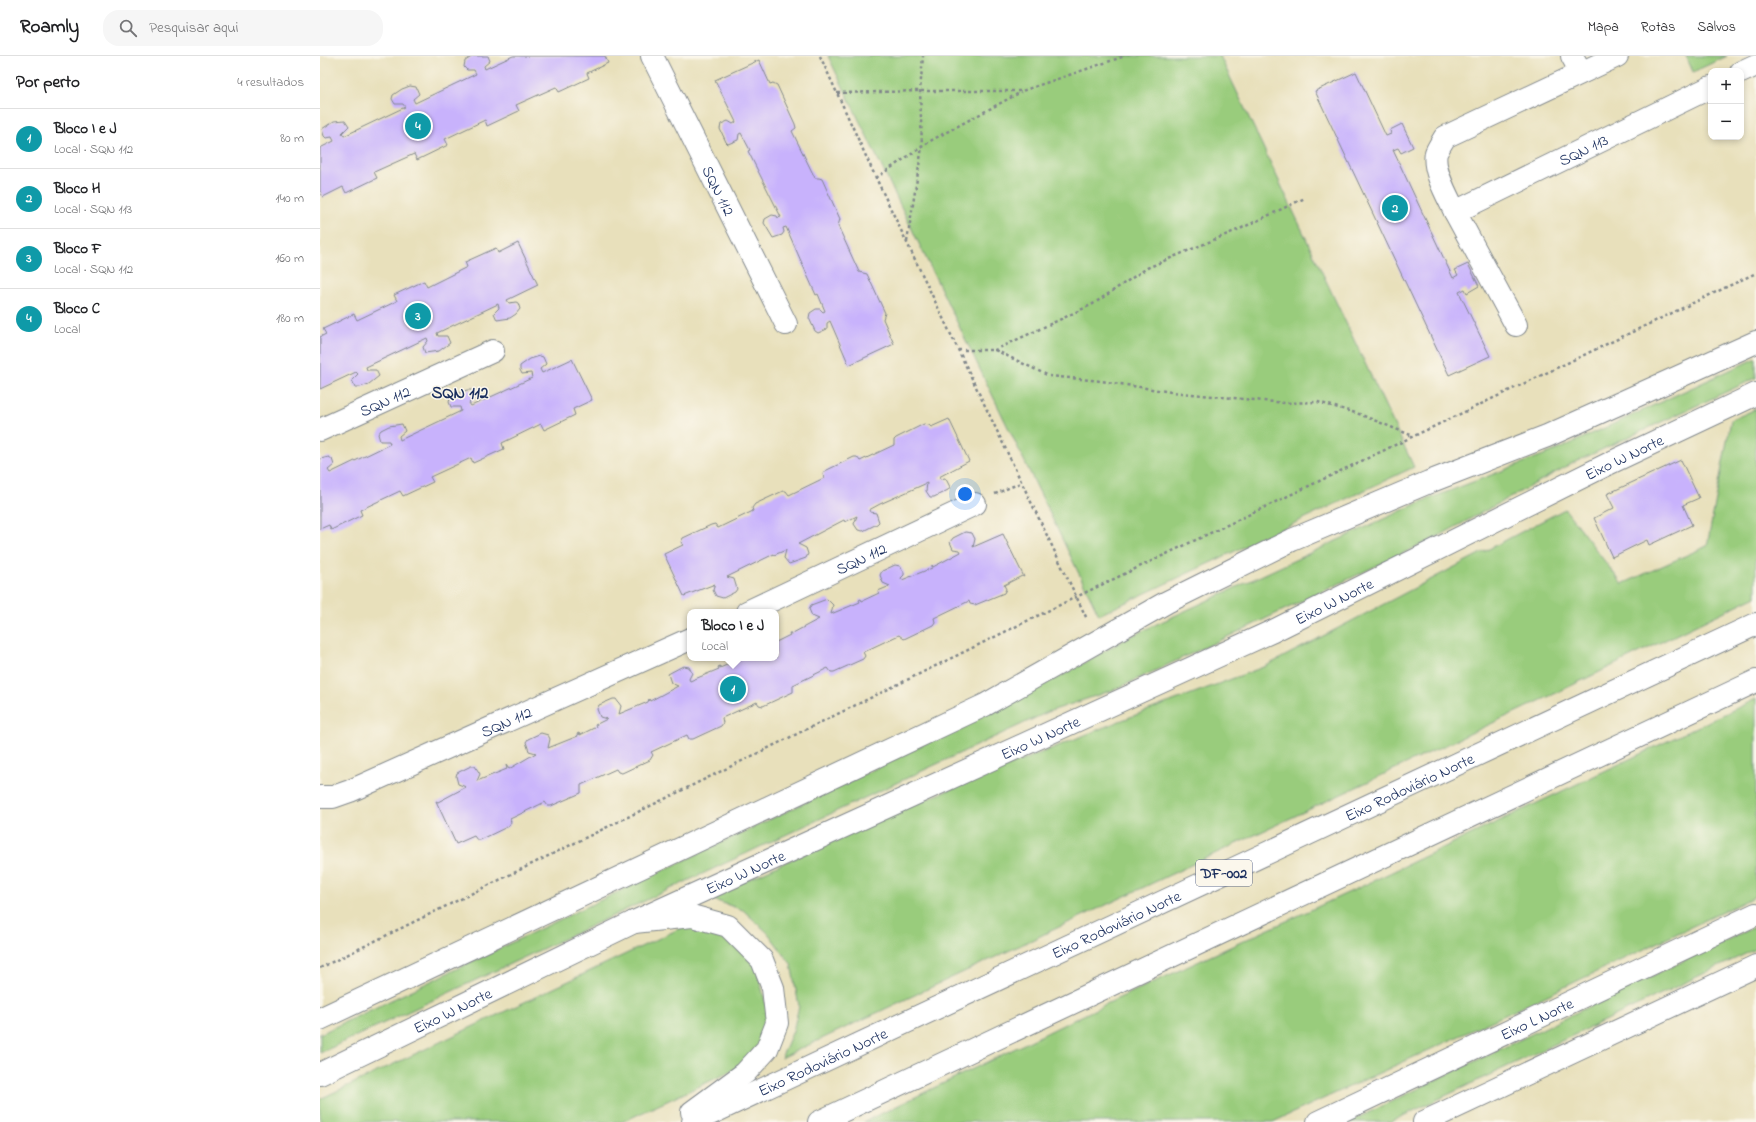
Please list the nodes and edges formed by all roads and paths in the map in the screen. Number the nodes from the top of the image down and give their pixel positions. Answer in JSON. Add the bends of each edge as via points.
{"nodes":[{"id":1,"x":652,"y":56,"type":"edge"},
{"id":2,"x":820,"y":56,"type":"edge"},
{"id":3,"x":923,"y":56,"type":"edge"},
{"id":4,"x":1125,"y":56,"type":"edge"},
{"id":5,"x":1616,"y":56,"type":"edge"},
{"id":6,"x":1576,"y":64,"type":"edge"},
{"id":7,"x":1756,"y":65,"type":"edge"},
{"id":8,"x":1744,"y":71,"type":"edge"},
{"id":9,"x":1708,"y":88,"type":"edge"},
{"id":10,"x":920,"y":91,"type":"junction"},
{"id":11,"x":1022,"y":91,"type":"junction"},
{"id":12,"x":837,"y":93,"type":"junction"},
{"id":13,"x":922,"y":147,"type":"junction"},
{"id":14,"x":876,"y":178,"type":"junction"},
{"id":15,"x":1305,"y":198,"type":"dead end"},
{"id":16,"x":1455,"y":212,"type":"junction"},
{"id":17,"x":906,"y":243,"type":"junction"},
{"id":18,"x":1756,"y":273,"type":"edge"},
{"id":19,"x":786,"y":324,"type":"dead end"},
{"id":20,"x":1516,"y":325,"type":"dead end"},
{"id":21,"x":1756,"y":342,"type":"edge"},
{"id":22,"x":958,"y":350,"type":"junction"},
{"id":23,"x":995,"y":350,"type":"junction"},
{"id":24,"x":493,"y":351,"type":"dead end"},
{"id":25,"x":1756,"y":394,"type":"edge"},
{"id":26,"x":320,"y":430,"type":"edge"},
{"id":27,"x":1413,"y":436,"type":"junction"},
{"id":28,"x":975,"y":504,"type":"dead end"},
{"id":29,"x":1076,"y":597,"type":"junction"},
{"id":30,"x":753,"y":609,"type":"edge"},
{"id":31,"x":1756,"y":624,"type":"edge"},
{"id":32,"x":687,"y":640,"type":"edge"},
{"id":33,"x":1098,"y":641,"type":"junction"},
{"id":34,"x":1756,"y":681,"type":"edge"},
{"id":35,"x":320,"y":797,"type":"edge"},
{"id":36,"x":1756,"y":914,"type":"edge"},
{"id":37,"x":634,"y":922,"type":"junction"},
{"id":38,"x":1756,"y":966,"type":"edge"},
{"id":39,"x":320,"y":968,"type":"edge"},
{"id":40,"x":326,"y":1013,"type":"edge"},
{"id":41,"x":320,"y":1074,"type":"edge"},
{"id":42,"x":679,"y":1122,"type":"edge"},
{"id":43,"x":693,"y":1122,"type":"edge"},
{"id":44,"x":819,"y":1122,"type":"edge"},
{"id":45,"x":1318,"y":1122,"type":"edge"},
{"id":46,"x":1424,"y":1122,"type":"edge"}],
"edges":[{"from":1,"to":19,"type":"main road","name":"SQN 112"},
{"from":2,"to":12,"type":"path"},
{"from":3,"to":10,"type":"path"},
{"from":4,"to":11,"type":"path"},
{"from":5,"to":6,"type":"main road"},
{"from":6,"to":16,"type":"main road","via":[[1445,137],[1436,154],[1437,167]]},
{"from":7,"to":8,"type":"main road"},
{"from":9,"to":16,"type":"main road","name":"SQN 113"},
{"from":10,"to":11,"type":"path"},
{"from":10,"to":12,"type":"path"},
{"from":10,"to":13,"type":"path"},
{"from":11,"to":13,"type":"path"},
{"from":12,"to":14,"type":"path"},
{"from":13,"to":14,"type":"path"},
{"from":13,"to":17,"type":"path"},
{"from":14,"to":17,"type":"path"},
{"from":15,"to":23,"type":"path","via":[[1147,268],[1093,304]]},
{"from":16,"to":20,"type":"main road"},
{"from":17,"to":22,"type":"path"},
{"from":18,"to":27,"type":"path"},
{"from":21,"to":33,"type":"main road","via":[[1547,436],[1292,540],[1167,602]]},
{"from":22,"to":23,"type":"path"},
{"from":22,"to":29,"type":"path"},
{"from":23,"to":27,"type":"path","via":[[1049,376],[1270,402],[1318,402],[1359,414]]},
{"from":24,"to":26,"type":"main road","name":"SQN 112"},
{"from":25,"to":37,"type":"main road","name":"Eixo W Norte","via":[[1610,463],[1273,631]]},
{"from":27,"to":29,"type":"path"},
{"from":28,"to":30,"type":"main road","name":"SQN 112"},
{"from":29,"to":33,"type":"path"},
{"from":29,"to":39,"type":"path"},
{"from":31,"to":43,"type":"main road","name":"Eixo Rodoviário Norte","number":"DF-002"},
{"from":32,"to":35,"type":"main road","name":"SQN 112","via":[[350,791],[333,797]]},
{"from":33,"to":40,"type":"main road","via":[[985,705]]},
{"from":34,"to":44,"type":"main road"},
{"from":36,"to":45,"type":"main road","name":"Eixo L Norte"},
{"from":37,"to":41,"type":"main road","name":"Eixo W Norte"},
{"from":37,"to":42,"type":"main road","via":[[692,916],[728,926],[762,960],[773,988],[777,1023],[767,1048],[745,1073]]},
{"from":38,"to":46,"type":"main road"}]}
